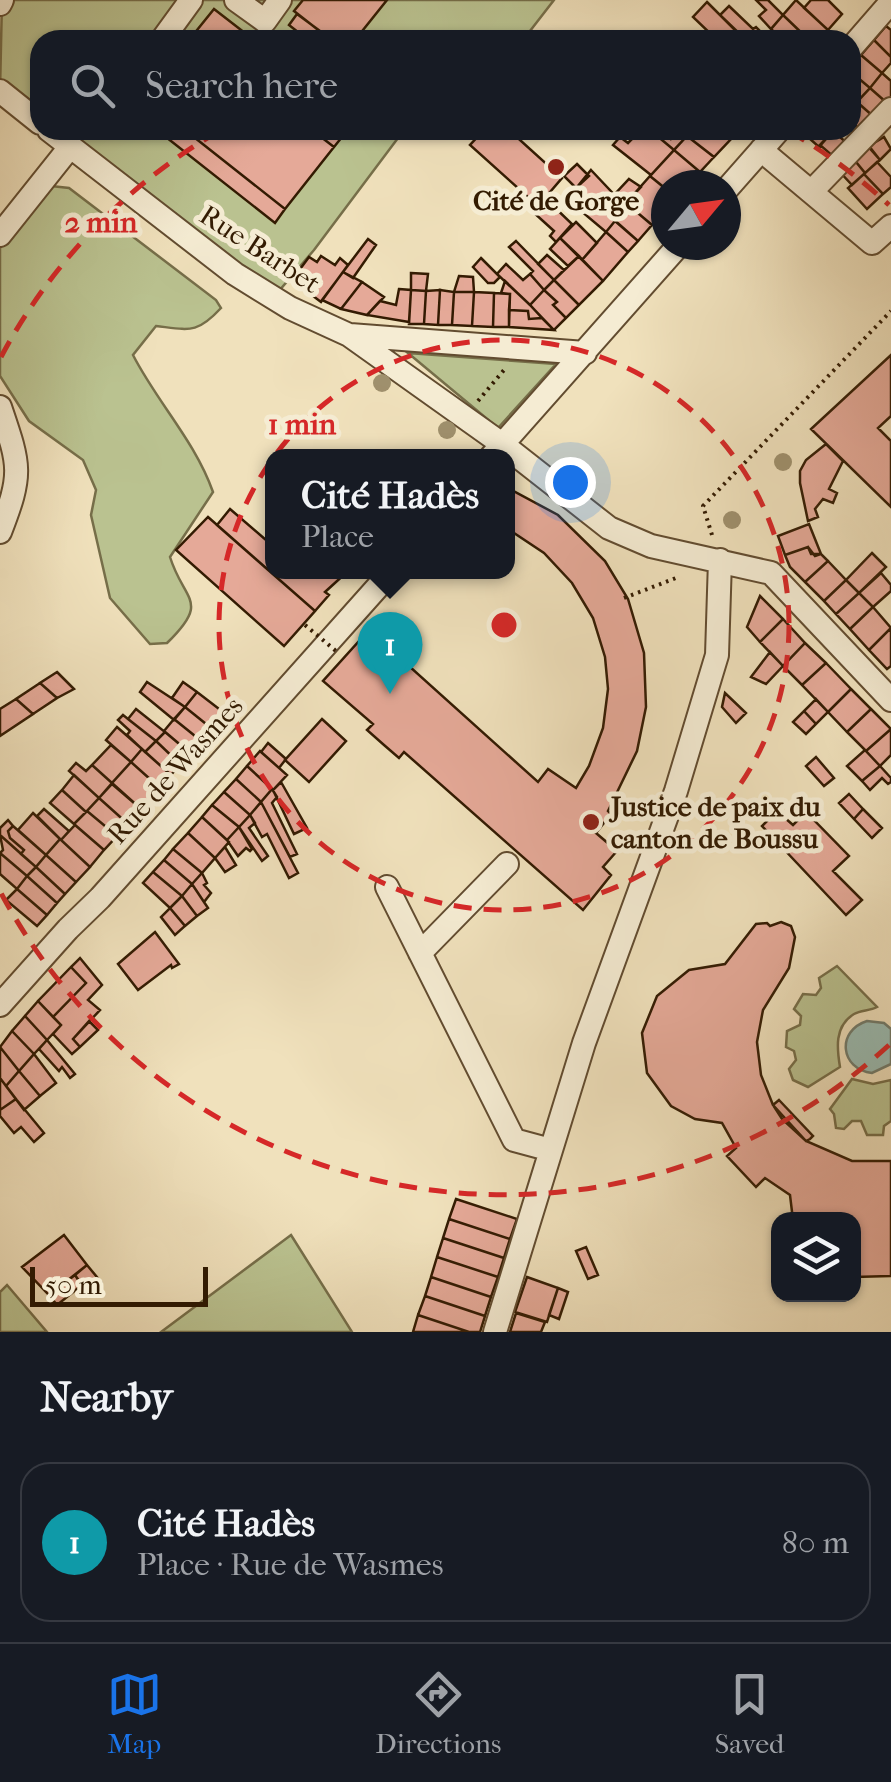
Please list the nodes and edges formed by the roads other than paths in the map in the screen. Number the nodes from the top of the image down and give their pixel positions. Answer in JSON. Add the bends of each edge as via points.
{"nodes":[{"id":1,"x":191,"y":0,"type":"edge"},
{"id":2,"x":236,"y":0,"type":"edge"},
{"id":3,"x":280,"y":0,"type":"edge"},
{"id":4,"x":891,"y":2,"type":"edge"},
{"id":5,"x":169,"y":30,"type":"edge"},
{"id":6,"x":861,"y":36,"type":"edge"},
{"id":7,"x":0,"y":91,"type":"edge"},
{"id":8,"x":891,"y":109,"type":"edge"},
{"id":9,"x":30,"y":115,"type":"edge"},
{"id":10,"x":61,"y":140,"type":"edge"},
{"id":11,"x":770,"y":140,"type":"edge"},
{"id":12,"x":70,"y":147,"type":"junction"},
{"id":13,"x":761,"y":150,"type":"junction"},
{"id":14,"x":741,"y":173,"type":"edge"},
{"id":15,"x":811,"y":192,"type":"junction"},
{"id":16,"x":891,"y":226,"type":"edge"},
{"id":17,"x":0,"y":234,"type":"edge"},
{"id":18,"x":666,"y":260,"type":"edge"},
{"id":19,"x":349,"y":334,"type":"junction"},
{"id":20,"x":585,"y":353,"type":"junction"},
{"id":21,"x":0,"y":407,"type":"edge"},
{"id":22,"x":495,"y":449,"type":"edge"},
{"id":23,"x":497,"y":449,"type":"edge"},
{"id":24,"x":515,"y":463,"type":"edge"},
{"id":25,"x":0,"y":532,"type":"edge"},
{"id":26,"x":720,"y":560,"type":"junction"},
{"id":27,"x":384,"y":579,"type":"edge"},
{"id":28,"x":891,"y":700,"type":"edge"},
{"id":29,"x":507,"y":864,"type":"dead end"},
{"id":30,"x":388,"y":887,"type":"dead end"},
{"id":31,"x":420,"y":953,"type":"junction"},
{"id":32,"x":0,"y":1005,"type":"edge"},
{"id":33,"x":549,"y":1159,"type":"junction"},
{"id":34,"x":494,"y":1332,"type":"edge"}],
"edges":[{"from":1,"to":5,"type":"street"},
{"from":2,"to":3,"type":"street","via":[[265,21]]},
{"from":4,"to":6,"type":"street"},
{"from":7,"to":9,"type":"street"},
{"from":8,"to":15,"type":"street"},
{"from":10,"to":12,"type":"street","name":"Rue Barbet"},
{"from":11,"to":13,"type":"street"},
{"from":12,"to":17,"type":"street"},
{"from":12,"to":19,"type":"street","name":"Rue Barbet","via":[[234,274]]},
{"from":13,"to":14,"type":"street"},
{"from":13,"to":15,"type":"street"},
{"from":15,"to":16,"type":"street","via":[[872,244]]},
{"from":18,"to":20,"type":"street"},
{"from":19,"to":20,"type":"street","name":"Rue Barbet"},
{"from":19,"to":22,"type":"street","name":"Rue Barbet","via":[[464,417]]},
{"from":20,"to":23,"type":"street"},
{"from":21,"to":25,"type":"street","via":[[18,458]]},
{"from":24,"to":26,"type":"street","name":"Rue Barbet","via":[[609,528],[651,546]]},
{"from":26,"to":28,"type":"street","name":"Rue Barbet","via":[[771,573]]},
{"from":26,"to":33,"type":"street","via":[[717,655]]},
{"from":27,"to":32,"type":"street","name":"Rue de Wasmes"},
{"from":29,"to":31,"type":"street"},
{"from":30,"to":31,"type":"street"},
{"from":31,"to":33,"type":"street","via":[[514,1140]]},
{"from":33,"to":34,"type":"street"}]}
